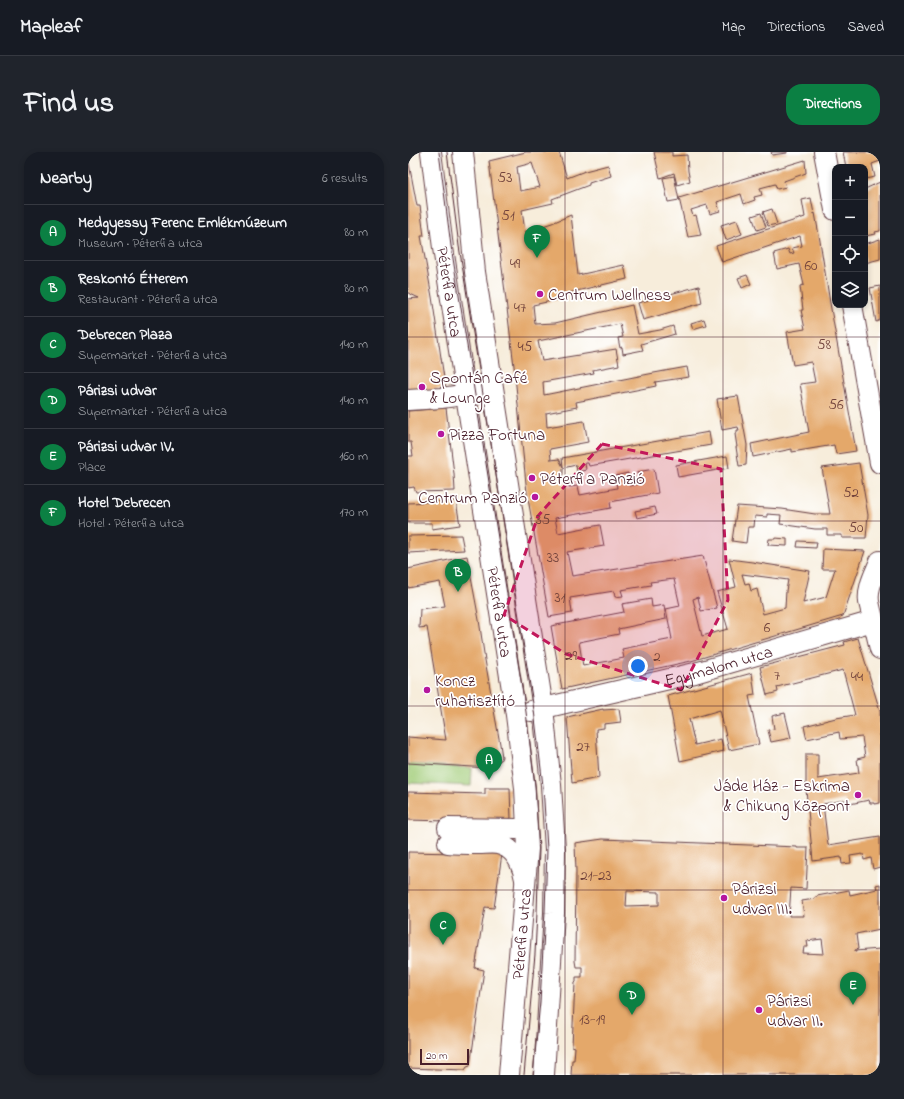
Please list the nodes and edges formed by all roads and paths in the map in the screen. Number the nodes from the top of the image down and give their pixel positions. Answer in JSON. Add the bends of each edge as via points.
{"nodes":[{"id":1,"x":431,"y":152,"type":"edge"},
{"id":2,"x":463,"y":152,"type":"edge"},
{"id":3,"x":824,"y":152,"type":"edge"},
{"id":4,"x":833,"y":200,"type":"edge"},
{"id":5,"x":853,"y":308,"type":"edge"},
{"id":6,"x":494,"y":391,"type":"junction"},
{"id":7,"x":466,"y":395,"type":"junction"},
{"id":8,"x":408,"y":400,"type":"edge"},
{"id":9,"x":880,"y":463,"type":"edge"},
{"id":10,"x":878,"y":568,"type":"edge"},
{"id":11,"x":873,"y":621,"type":"junction"},
{"id":12,"x":880,"y":649,"type":"edge"},
{"id":13,"x":543,"y":708,"type":"junction"},
{"id":14,"x":516,"y":714,"type":"junction"},
{"id":15,"x":526,"y":804,"type":"junction"},
{"id":16,"x":517,"y":829,"type":"junction"},
{"id":17,"x":498,"y":844,"type":"junction"},
{"id":18,"x":526,"y":882,"type":"junction"},
{"id":19,"x":509,"y":1075,"type":"edge"},
{"id":20,"x":544,"y":1075,"type":"edge"}],
"edges":[{"from":1,"to":7,"type":"street","name":"Péterfia utca"},
{"from":2,"to":6,"type":"street","name":"Péterfia utca","via":[[476,272]]},
{"from":3,"to":4,"type":"street"},
{"from":5,"to":9,"type":"street"},
{"from":6,"to":7,"type":"street"},
{"from":6,"to":13,"type":"street","name":"Péterfia utca"},
{"from":7,"to":8,"type":"street"},
{"from":7,"to":14,"type":"street","name":"Péterfia utca"},
{"from":10,"to":11,"type":"street","via":[[868,594]]},
{"from":11,"to":12,"type":"street"},
{"from":11,"to":13,"type":"street","name":"Egymalom utca","via":[[695,673]]},
{"from":13,"to":14,"type":"street","name":"Egymalom utca"},
{"from":13,"to":20,"type":"street","name":"Péterfia utca","via":[[555,849],[554,913]]},
{"from":14,"to":15,"type":"street","name":"Péterfia utca"},
{"from":15,"to":16,"type":"street","via":[[524,819]]},
{"from":15,"to":18,"type":"street","name":"Péterfia utca"},
{"from":16,"to":17,"type":"street"},
{"from":16,"to":17,"type":"street","via":[[448,835]]},
{"from":17,"to":18,"type":"street","via":[[513,853]]},
{"from":18,"to":19,"type":"street","name":"Péterfia utca"}]}
